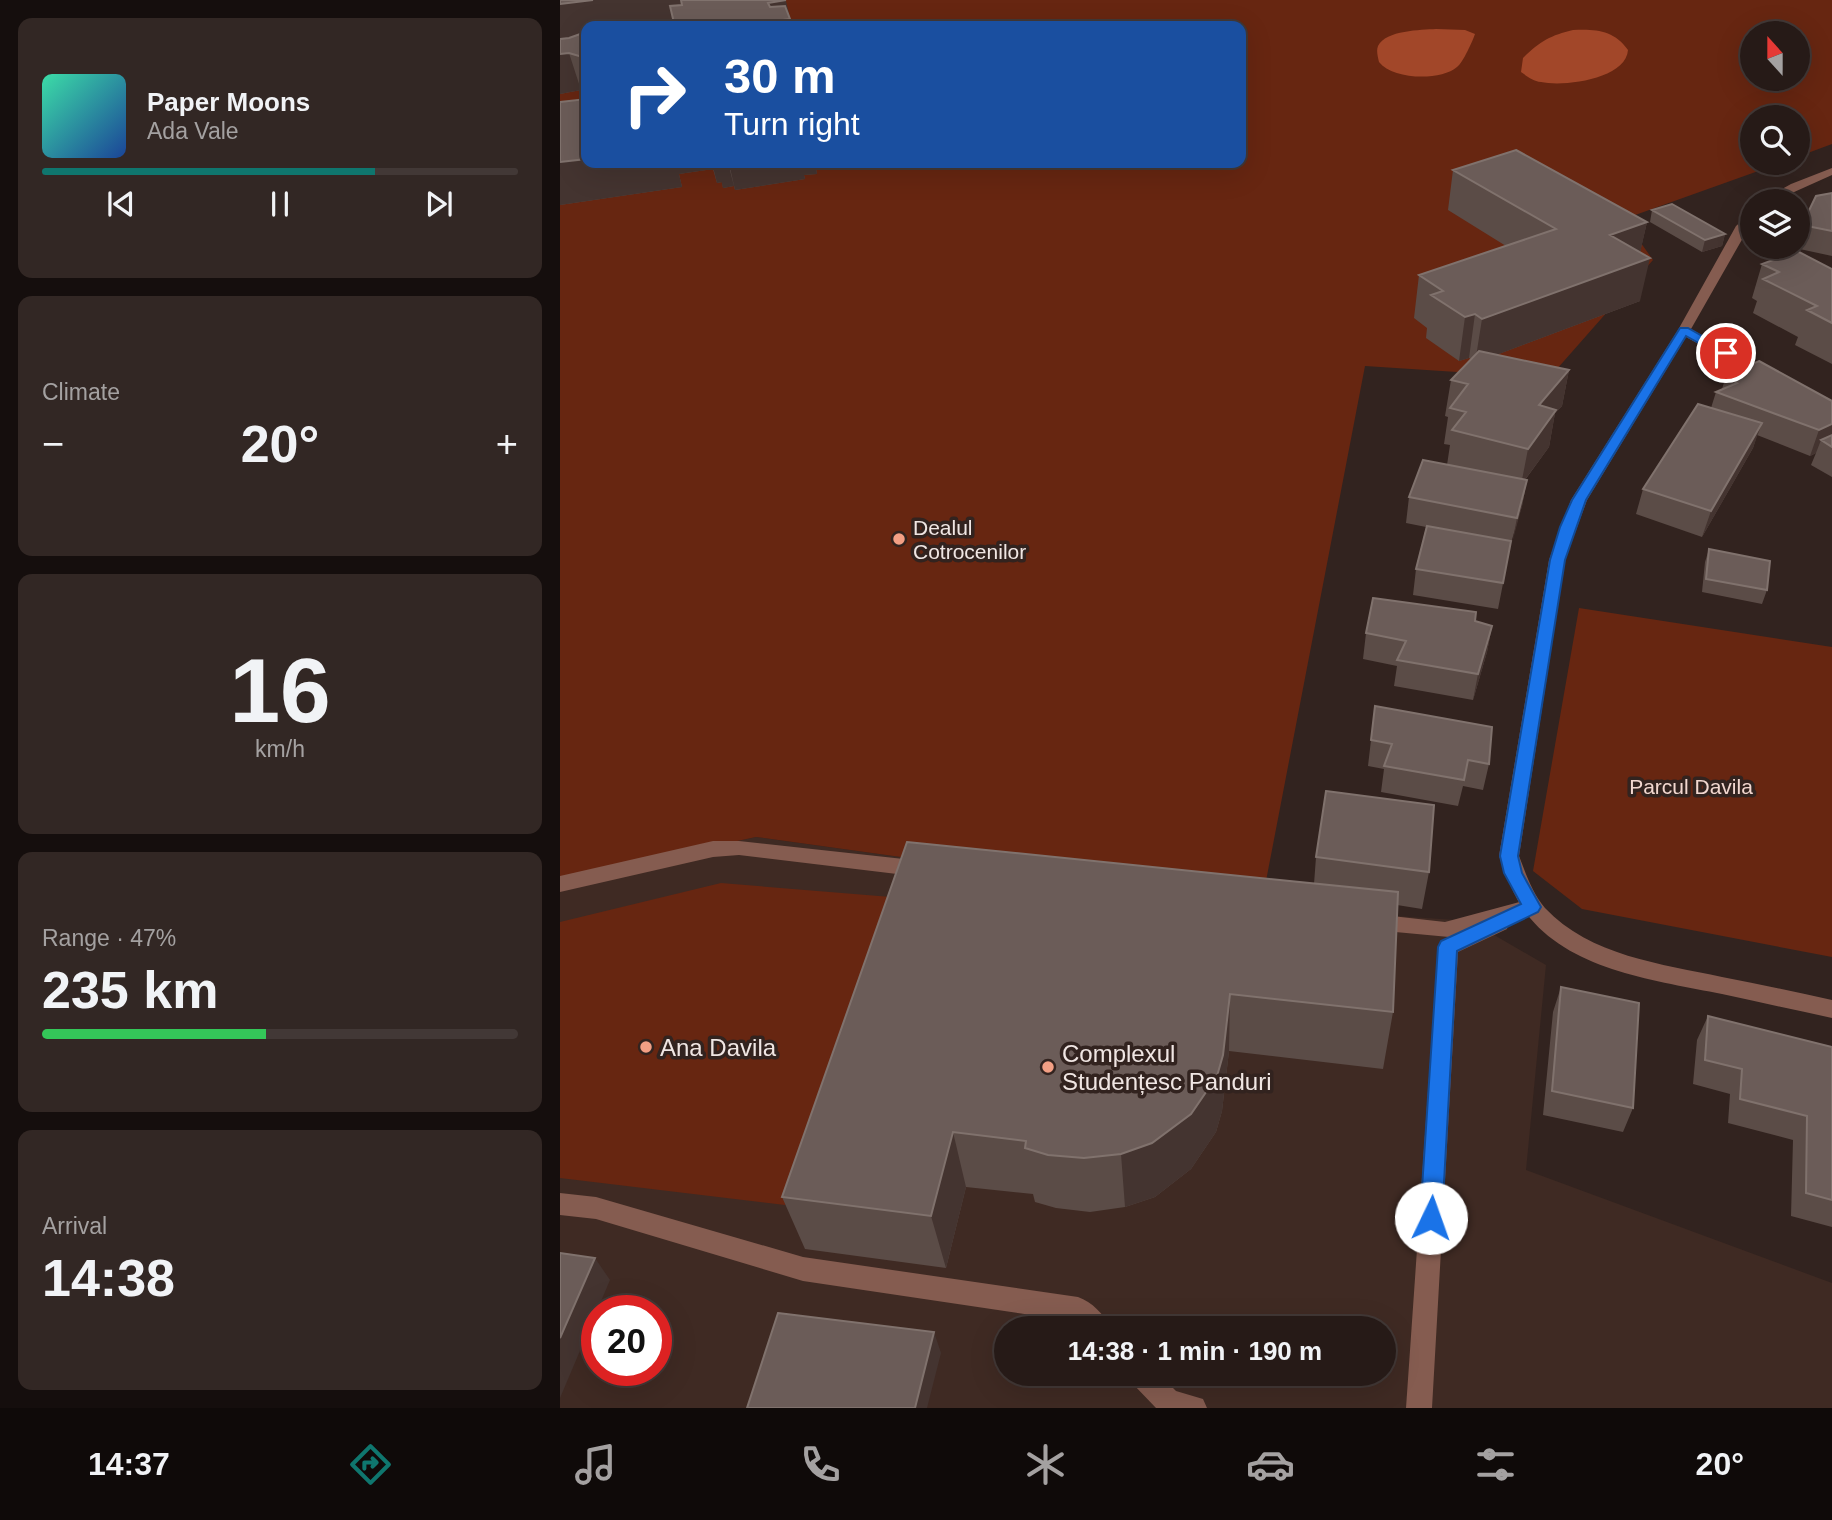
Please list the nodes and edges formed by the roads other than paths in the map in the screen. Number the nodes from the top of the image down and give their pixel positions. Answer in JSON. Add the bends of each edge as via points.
{"nodes":[{"id":1,"x":1831,"y":173,"type":"edge"},
{"id":2,"x":1789,"y":189,"type":"edge"},
{"id":3,"x":1740,"y":230,"type":"edge"},
{"id":4,"x":1684,"y":330,"type":"junction"},
{"id":5,"x":1774,"y":380,"type":"edge"},
{"id":6,"x":947,"y":872,"type":"edge"},
{"id":7,"x":560,"y":884,"type":"edge"},
{"id":8,"x":1531,"y":907,"type":"junction"},
{"id":9,"x":1348,"y":919,"type":"edge"},
{"id":10,"x":1832,"y":1009,"type":"edge"},
{"id":11,"x":560,"y":1204,"type":"edge"},
{"id":12,"x":1085,"y":1316,"type":"edge"},
{"id":13,"x":1153,"y":1386,"type":"edge"},
{"id":14,"x":1194,"y":1408,"type":"edge"},
{"id":15,"x":1419,"y":1408,"type":"edge"}],
"edges":[{"from":1,"to":2,"type":"street"},
{"from":3,"to":4,"type":"street"},
{"from":4,"to":5,"type":"street"},
{"from":4,"to":8,"type":"street","via":[[1579,500],[1558,560],[1509,856]]},
{"from":6,"to":7,"type":"street","via":[[739,848],[713,849]]},
{"from":8,"to":9,"type":"street","via":[[1444,930]]},
{"from":8,"to":10,"type":"street","via":[[1566,938],[1612,961]]},
{"from":8,"to":15,"type":"street","via":[[1448,947]]},
{"from":11,"to":12,"type":"street","via":[[596,1208],[803,1269],[1078,1309]]},
{"from":13,"to":14,"type":"street","via":[[1169,1402]]}]}
